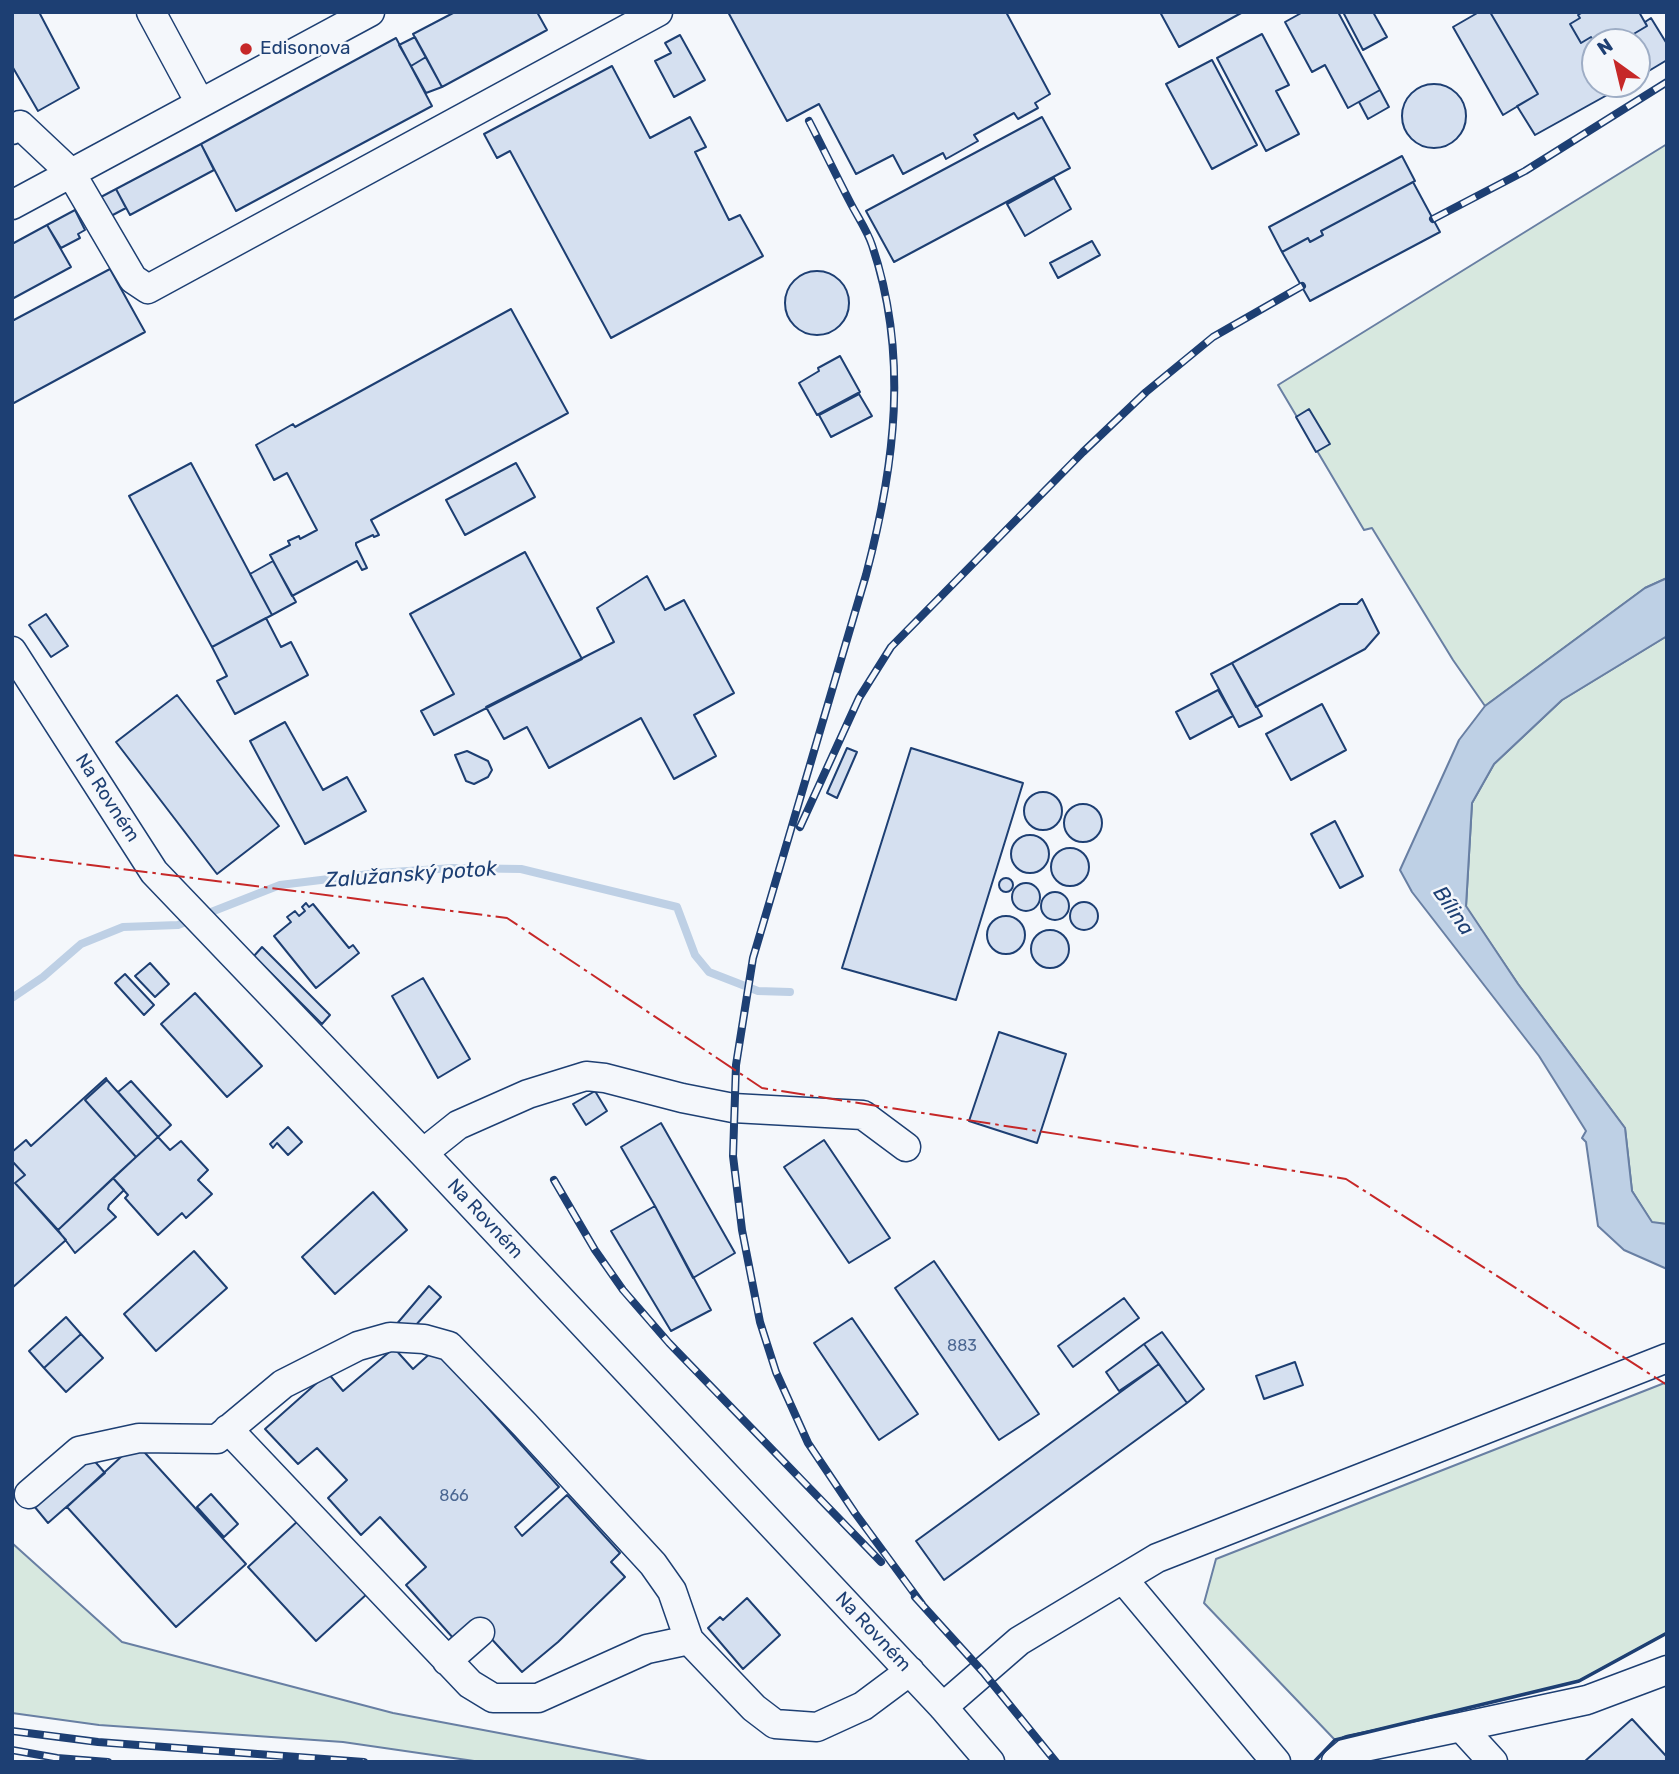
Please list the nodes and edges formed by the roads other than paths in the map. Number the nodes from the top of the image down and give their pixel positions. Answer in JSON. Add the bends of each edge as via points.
{"nodes":[{"id":1,"x":151,"y":12,"type":"edge"},
{"id":2,"x":370,"y":12,"type":"edge"},
{"id":3,"x":657,"y":12,"type":"edge"},
{"id":4,"x":200,"y":103,"type":"junction"},
{"id":5,"x":12,"y":130,"type":"edge"},
{"id":6,"x":71,"y":173,"type":"junction"},
{"id":7,"x":12,"y":205,"type":"edge"},
{"id":8,"x":12,"y":651,"type":"edge"},
{"id":9,"x":906,"y":1147,"type":"dead end"},
{"id":10,"x":423,"y":1153,"type":"junction"},
{"id":11,"x":1667,"y":1358,"type":"edge"},
{"id":12,"x":228,"y":1429,"type":"junction"},
{"id":13,"x":29,"y":1494,"type":"dead end"},
{"id":14,"x":1123,"y":1579,"type":"junction"},
{"id":15,"x":480,"y":1632,"type":"dead end"},
{"id":16,"x":689,"y":1640,"type":"junction"},
{"id":17,"x":447,"y":1661,"type":"junction"},
{"id":18,"x":1667,"y":1670,"type":"edge"},
{"id":19,"x":910,"y":1671,"type":"junction"},
{"id":20,"x":943,"y":1707,"type":"junction"},
{"id":21,"x":1461,"y":1727,"type":"junction"},
{"id":22,"x":990,"y":1762,"type":"edge"},
{"id":23,"x":1276,"y":1762,"type":"edge"},
{"id":24,"x":1336,"y":1762,"type":"edge"},
{"id":25,"x":1493,"y":1762,"type":"edge"}],
"edges":[{"from":1,"to":4,"type":"street"},
{"from":2,"to":4,"type":"street"},
{"from":3,"to":6,"type":"street","via":[[148,289],[133,279]]},
{"from":4,"to":6,"type":"street"},
{"from":5,"to":6,"type":"street","via":[[20,125]]},
{"from":6,"to":7,"type":"street"},
{"from":8,"to":10,"type":"street","name":"Na Rovném","via":[[153,872]]},
{"from":9,"to":10,"type":"street","via":[[863,1115],[733,1108],[586,1076],[528,1094],[458,1125]]},
{"from":10,"to":19,"type":"street","name":"Na Rovném"},
{"from":11,"to":14,"type":"street","via":[[1157,1558]]},
{"from":12,"to":13,"type":"street","via":[[217,1439],[139,1438],[79,1451]]},
{"from":12,"to":16,"type":"street","via":[[283,1384],[358,1346],[390,1337],[449,1346],[653,1564],[672,1591]]},
{"from":12,"to":17,"type":"street"},
{"from":14,"to":20,"type":"street","via":[[1019,1641]]},
{"from":14,"to":23,"type":"street"},
{"from":15,"to":17,"type":"street"},
{"from":16,"to":17,"type":"street","via":[[647,1650],[538,1698],[493,1698],[470,1685]]},
{"from":16,"to":19,"type":"street","via":[[754,1709],[775,1724],[817,1727],[863,1706]]},
{"from":18,"to":21,"type":"street","via":[[1587,1700]]},
{"from":19,"to":20,"type":"street","name":"Na Rovném"},
{"from":20,"to":22,"type":"street","name":"Na Rovném"},
{"from":21,"to":24,"type":"street","via":[[1350,1751]]},
{"from":21,"to":25,"type":"street"}]}
